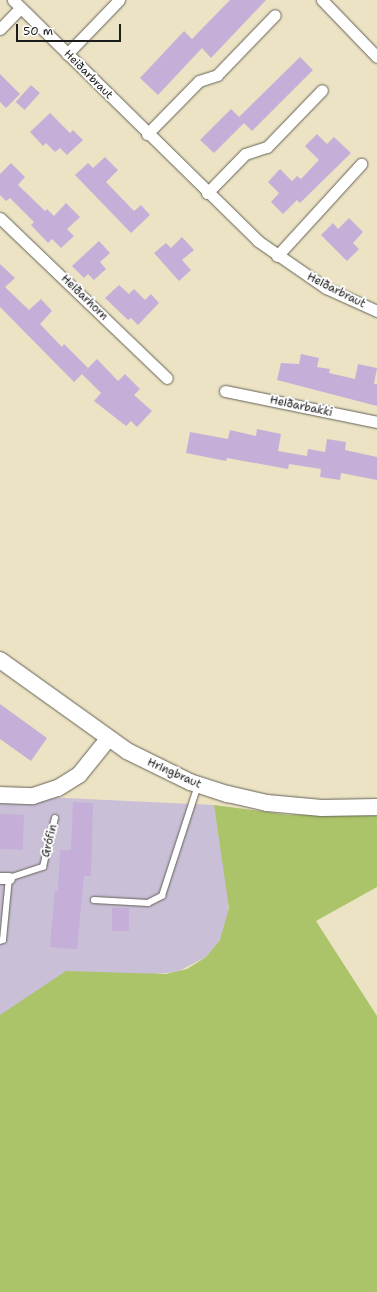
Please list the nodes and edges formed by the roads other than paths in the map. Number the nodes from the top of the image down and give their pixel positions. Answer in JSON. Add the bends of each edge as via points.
{"nodes":[{"id":1,"x":119,"y":0,"type":"edge"},
{"id":2,"x":322,"y":0,"type":"edge"},
{"id":3,"x":16,"y":4,"type":"edge"},
{"id":4,"x":275,"y":15,"type":"dead end"},
{"id":5,"x":0,"y":29,"type":"edge"},
{"id":6,"x":67,"y":54,"type":"junction"},
{"id":7,"x":377,"y":57,"type":"edge"},
{"id":8,"x":322,"y":90,"type":"dead end"},
{"id":9,"x":147,"y":134,"type":"junction"},
{"id":10,"x":361,"y":164,"type":"dead end"},
{"id":11,"x":208,"y":193,"type":"junction"},
{"id":12,"x":0,"y":218,"type":"edge"},
{"id":13,"x":277,"y":256,"type":"junction"},
{"id":14,"x":377,"y":311,"type":"edge"},
{"id":15,"x":167,"y":378,"type":"dead end"},
{"id":16,"x":225,"y":391,"type":"dead end"},
{"id":17,"x":377,"y":422,"type":"edge"},
{"id":18,"x":0,"y":660,"type":"edge"},
{"id":19,"x":108,"y":739,"type":"junction"},
{"id":20,"x":198,"y":785,"type":"junction"},
{"id":21,"x":0,"y":795,"type":"edge"},
{"id":22,"x":377,"y":807,"type":"edge"},
{"id":23,"x":55,"y":818,"type":"dead end"},
{"id":24,"x":5,"y":878,"type":"edge"},
{"id":25,"x":94,"y":900,"type":"dead end"},
{"id":26,"x":0,"y":941,"type":"edge"}],
"edges":[{"from":1,"to":6,"type":"street"},
{"from":2,"to":7,"type":"street"},
{"from":3,"to":5,"type":"street"},
{"from":3,"to":6,"type":"street","name":"Heiðarbraut"},
{"from":4,"to":9,"type":"street","via":[[217,75],[198,81]]},
{"from":6,"to":9,"type":"street","name":"Heiðarbraut"},
{"from":8,"to":11,"type":"street","via":[[267,147],[245,154]]},
{"from":9,"to":11,"type":"street","name":"Heiðarbraut"},
{"from":10,"to":13,"type":"street"},
{"from":11,"to":13,"type":"street","name":"Heiðarbraut","via":[[240,225]]},
{"from":12,"to":15,"type":"street","name":"Heiðarhorn"},
{"from":13,"to":14,"type":"street","name":"Heiðarbraut","via":[[326,288]]},
{"from":16,"to":17,"type":"street","name":"Heiðarbakki"},
{"from":18,"to":19,"type":"main road","name":"Hringbraut"},
{"from":19,"to":20,"type":"main road","name":"Hringbraut","via":[[148,763]]},
{"from":19,"to":21,"type":"main road","via":[[79,775],[58,788],[33,796]]},
{"from":20,"to":22,"type":"main road","name":"Hringbraut","via":[[248,799],[281,804],[322,808]]},
{"from":20,"to":25,"type":"lane","via":[[162,896],[148,903]]},
{"from":23,"to":24,"type":"lane","name":"Grófin","via":[[43,867]]},
{"from":24,"to":26,"type":"lane","via":[[3,940]]}]}
